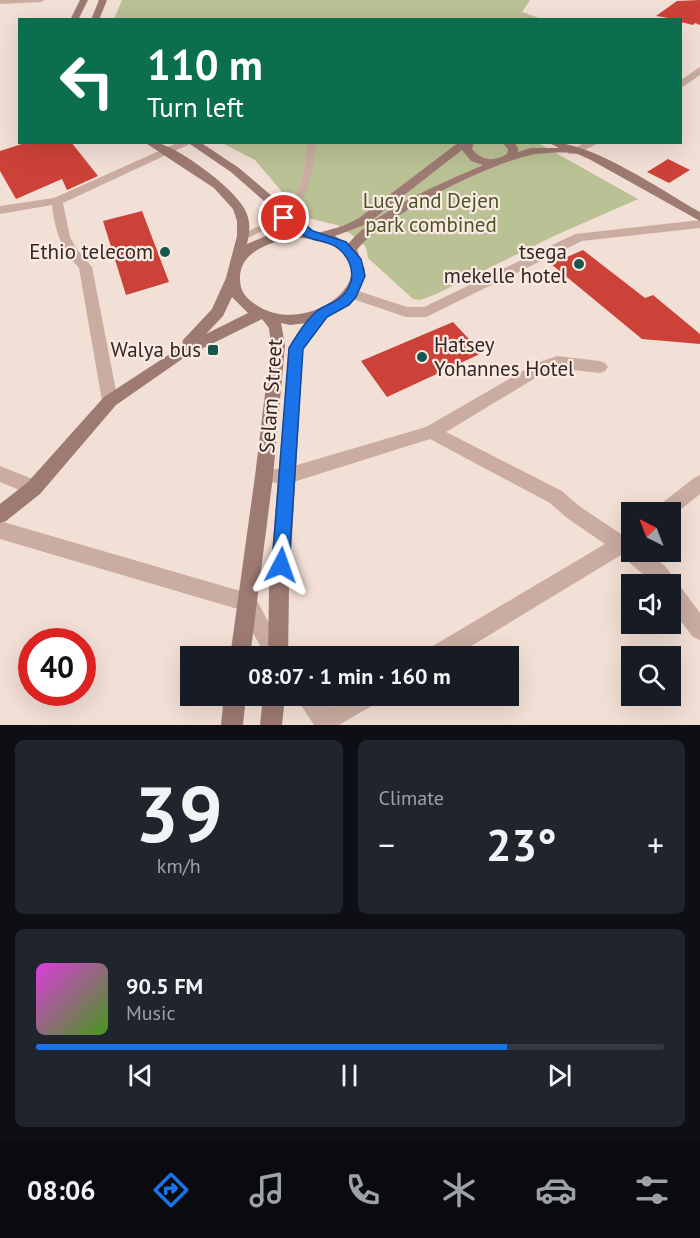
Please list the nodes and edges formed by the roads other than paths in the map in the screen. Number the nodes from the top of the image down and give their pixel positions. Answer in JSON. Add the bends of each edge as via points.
{"nodes":[{"id":1,"x":41,"y":0,"type":"edge"},
{"id":2,"x":84,"y":0,"type":"edge"},
{"id":3,"x":103,"y":0,"type":"edge"},
{"id":4,"x":0,"y":2,"type":"edge"},
{"id":5,"x":75,"y":18,"type":"edge"},
{"id":6,"x":96,"y":18,"type":"edge"},
{"id":7,"x":700,"y":70,"type":"edge"},
{"id":8,"x":682,"y":84,"type":"edge"},
{"id":9,"x":153,"y":144,"type":"edge"},
{"id":10,"x":187,"y":144,"type":"edge"},
{"id":11,"x":194,"y":144,"type":"edge"},
{"id":12,"x":312,"y":144,"type":"edge"},
{"id":13,"x":465,"y":144,"type":"edge"},
{"id":14,"x":468,"y":144,"type":"edge"},
{"id":15,"x":508,"y":144,"type":"edge"},
{"id":16,"x":559,"y":144,"type":"edge"},
{"id":17,"x":592,"y":144,"type":"edge"},
{"id":18,"x":578,"y":151,"type":"junction"},
{"id":19,"x":169,"y":153,"type":"junction"},
{"id":20,"x":505,"y":160,"type":"junction"},
{"id":21,"x":57,"y":201,"type":"junction"},
{"id":22,"x":0,"y":210,"type":"edge"},
{"id":23,"x":288,"y":214,"type":"junction"},
{"id":24,"x":700,"y":218,"type":"edge"},
{"id":25,"x":700,"y":224,"type":"edge"},
{"id":26,"x":315,"y":235,"type":"junction"},
{"id":27,"x":243,"y":237,"type":"junction"},
{"id":28,"x":349,"y":251,"type":"junction"},
{"id":29,"x":232,"y":275,"type":"junction"},
{"id":30,"x":352,"y":294,"type":"junction"},
{"id":31,"x":322,"y":314,"type":"junction"},
{"id":32,"x":264,"y":315,"type":"junction"},
{"id":33,"x":180,"y":353,"type":"junction"},
{"id":34,"x":600,"y":367,"type":"dead end"},
{"id":35,"x":110,"y":401,"type":"junction"},
{"id":36,"x":431,"y":432,"type":"junction"},
{"id":37,"x":0,"y":474,"type":"edge"},
{"id":38,"x":264,"y":476,"type":"junction"},
{"id":39,"x":287,"y":476,"type":"junction"},
{"id":40,"x":700,"y":483,"type":"edge"},
{"id":41,"x":34,"y":488,"type":"junction"},
{"id":42,"x":677,"y":502,"type":"edge"},
{"id":43,"x":0,"y":515,"type":"edge"},
{"id":44,"x":0,"y":530,"type":"edge"},
{"id":45,"x":621,"y":541,"type":"edge"},
{"id":46,"x":621,"y":552,"type":"edge"},
{"id":47,"x":646,"y":562,"type":"edge"},
{"id":48,"x":659,"y":574,"type":"edge"},
{"id":49,"x":247,"y":602,"type":"junction"},
{"id":50,"x":681,"y":605,"type":"edge"},
{"id":51,"x":700,"y":630,"type":"edge"},
{"id":52,"x":241,"y":646,"type":"edge"},
{"id":53,"x":271,"y":646,"type":"edge"},
{"id":54,"x":277,"y":646,"type":"edge"},
{"id":55,"x":453,"y":646,"type":"edge"},
{"id":56,"x":235,"y":706,"type":"edge"},
{"id":57,"x":273,"y":706,"type":"edge"},
{"id":58,"x":313,"y":706,"type":"edge"},
{"id":59,"x":352,"y":706,"type":"edge"},
{"id":60,"x":326,"y":723,"type":"edge"},
{"id":61,"x":232,"y":725,"type":"edge"},
{"id":62,"x":271,"y":725,"type":"edge"}],
"edges":[{"from":1,"to":4,"type":"street"},
{"from":2,"to":5,"type":"street"},
{"from":3,"to":6,"type":"street"},
{"from":7,"to":8,"type":"street"},
{"from":9,"to":19,"type":"street"},
{"from":10,"to":19,"type":"street"},
{"from":11,"to":23,"type":"street","via":[[230,166]]},
{"from":12,"to":23,"type":"lane","via":[[306,188]]},
{"from":13,"to":26,"type":"street","via":[[363,221],[347,229]]},
{"from":14,"to":20,"type":"street","via":[[467,151],[473,157],[489,162]]},
{"from":15,"to":20,"type":"street","via":[[513,151]]},
{"from":16,"to":18,"type":"street"},
{"from":17,"to":18,"type":"street"},
{"from":18,"to":20,"type":"street","via":[[531,151]]},
{"from":18,"to":24,"type":"street"},
{"from":19,"to":21,"type":"street"},
{"from":19,"to":27,"type":"street","via":[[230,195],[242,214]]},
{"from":20,"to":28,"type":"street","via":[[461,178],[381,224],[358,238]]},
{"from":21,"to":22,"type":"street"},
{"from":21,"to":35,"type":"street","via":[[62,239],[85,267]]},
{"from":23,"to":26,"type":"street"},
{"from":23,"to":27,"type":"lane"},
{"from":25,"to":30,"type":"street","via":[[579,237],[426,312],[406,312]]},
{"from":26,"to":28,"type":"street"},
{"from":26,"to":29,"type":"street","via":[[284,234],[261,242],[243,254]]},
{"from":27,"to":29,"type":"street"},
{"from":28,"to":30,"type":"street","via":[[359,276]]},
{"from":29,"to":32,"type":"street","via":[[238,297]]},
{"from":29,"to":33,"type":"street","via":[[218,312]]},
{"from":30,"to":31,"type":"street"},
{"from":31,"to":32,"type":"street","via":[[295,319]]},
{"from":31,"to":39,"type":"street","via":[[296,348]]},
{"from":32,"to":33,"type":"street"},
{"from":32,"to":38,"type":"street","name":"Selam Street","via":[[276,327],[278,345]]},
{"from":33,"to":35,"type":"street"},
{"from":34,"to":36,"type":"street","via":[[557,362],[542,367]]},
{"from":35,"to":41,"type":"street"},
{"from":36,"to":39,"type":"street"},
{"from":36,"to":45,"type":"street","via":[[556,497]]},
{"from":37,"to":41,"type":"street"},
{"from":38,"to":39,"type":"street"},
{"from":38,"to":49,"type":"street","name":"Selam Street"},
{"from":39,"to":54,"type":"street"},
{"from":40,"to":42,"type":"street"},
{"from":41,"to":43,"type":"street"},
{"from":44,"to":49,"type":"street"},
{"from":46,"to":55,"type":"street"},
{"from":47,"to":48,"type":"street"},
{"from":49,"to":52,"type":"street","name":"Selam Street"},
{"from":49,"to":53,"type":"street"},
{"from":50,"to":51,"type":"street"},
{"from":56,"to":61,"type":"street"},
{"from":57,"to":62,"type":"street"},
{"from":58,"to":60,"type":"street"},
{"from":59,"to":60,"type":"street"}]}
